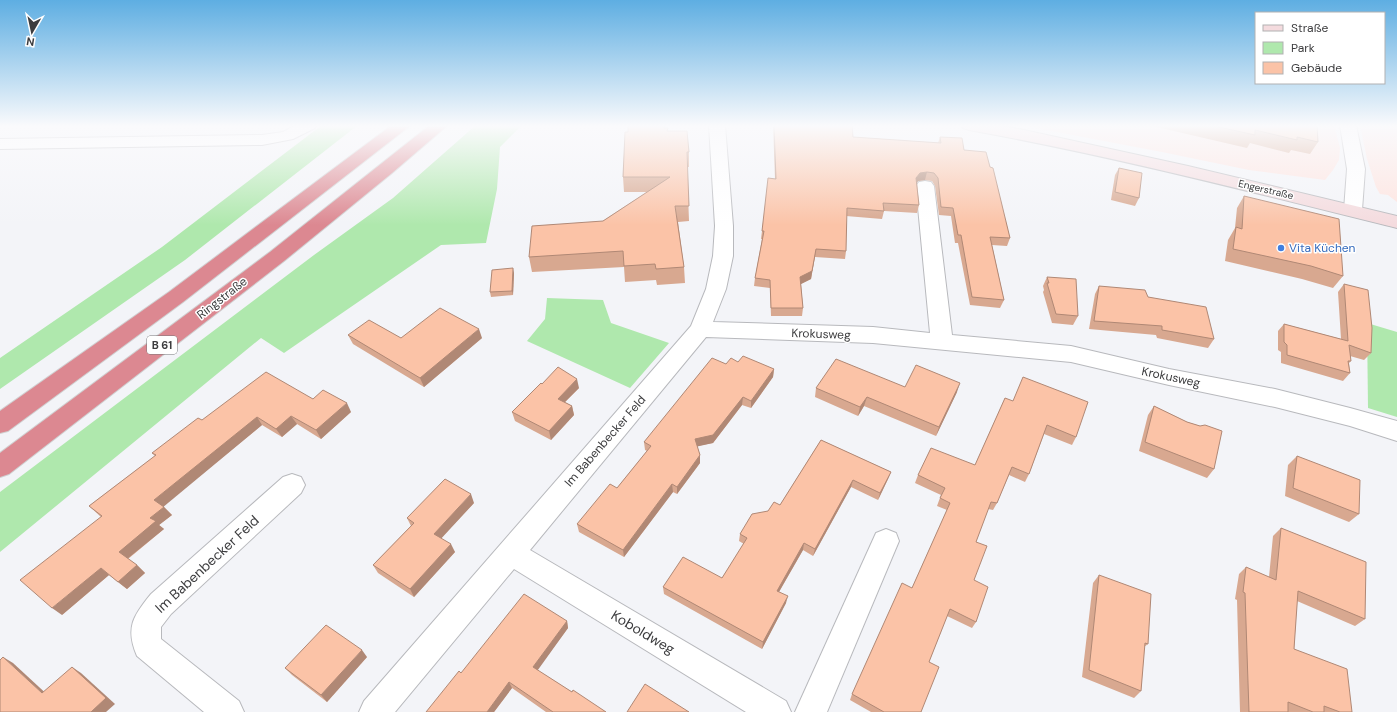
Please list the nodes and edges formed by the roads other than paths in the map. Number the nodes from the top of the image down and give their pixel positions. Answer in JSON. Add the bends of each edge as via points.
{"nodes":[{"id":1,"x":358,"y":158,"type":"edge"},
{"id":2,"x":399,"y":158,"type":"edge"},
{"id":3,"x":719,"y":158,"type":"edge"},
{"id":4,"x":1129,"y":158,"type":"edge"},
{"id":5,"x":1354,"y":158,"type":"edge"},
{"id":6,"x":925,"y":186,"type":"dead end"},
{"id":7,"x":1353,"y":210,"type":"junction"},
{"id":8,"x":1397,"y":222,"type":"edge"},
{"id":9,"x":700,"y":329,"type":"junction"},
{"id":10,"x":942,"y":342,"type":"junction"},
{"id":11,"x":0,"y":424,"type":"edge"},
{"id":12,"x":1397,"y":431,"type":"edge"},
{"id":13,"x":0,"y":467,"type":"edge"},
{"id":14,"x":292,"y":485,"type":"dead end"},
{"id":15,"x":886,"y":541,"type":"dead end"},
{"id":16,"x":511,"y":553,"type":"junction"},
{"id":17,"x":228,"y":712,"type":"edge"},
{"id":18,"x":375,"y":712,"type":"edge"},
{"id":19,"x":775,"y":712,"type":"edge"},
{"id":20,"x":811,"y":712,"type":"edge"}],
"edges":[{"from":1,"to":11,"type":"highway","number":"B 61","via":[[176,297]]},
{"from":2,"to":13,"type":"highway","name":"Ringstraße","number":"B 61","via":[[316,226]]},
{"from":3,"to":9,"type":"street","name":"Im Babenbecker Feld","via":[[724,226],[723,256],[716,290]]},
{"from":4,"to":7,"type":"main road","name":"Engerstraße"},
{"from":5,"to":7,"type":"street","via":[[1356,169]]},
{"from":6,"to":10,"type":"street"},
{"from":7,"to":8,"type":"main road","name":"Engerstraße"},
{"from":9,"to":10,"type":"street","name":"Krokusweg","via":[[873,335]]},
{"from":9,"to":16,"type":"street","name":"Im Babenbecker Feld"},
{"from":10,"to":12,"type":"street","name":"Krokusweg","via":[[1071,354],[1168,377],[1275,398]]},
{"from":14,"to":17,"type":"street","name":"Im Babenbecker Feld","via":[[162,604],[146,623],[147,646]]},
{"from":15,"to":20,"type":"street"},
{"from":16,"to":18,"type":"street","name":"Im Babenbecker Feld"},
{"from":16,"to":19,"type":"street","name":"Koboldweg"}]}
